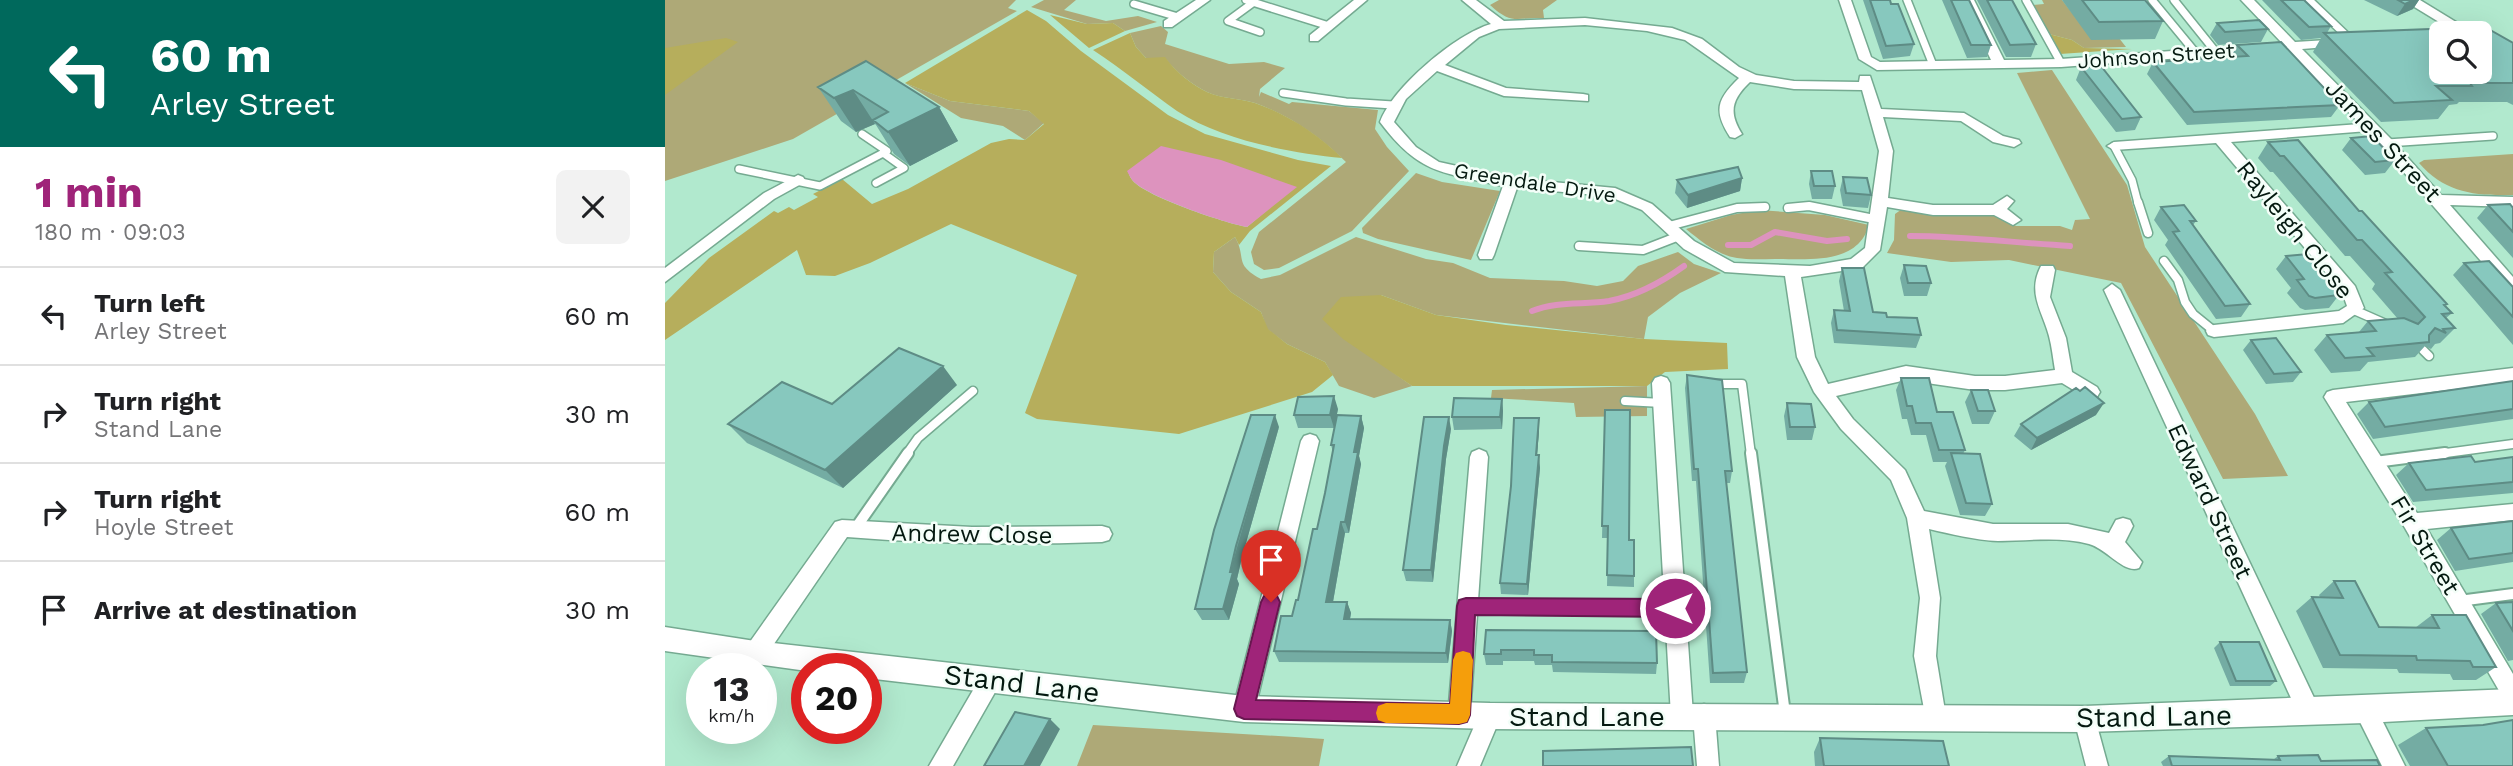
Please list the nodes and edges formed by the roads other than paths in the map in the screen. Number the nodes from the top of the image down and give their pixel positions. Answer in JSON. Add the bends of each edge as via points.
{"nodes":[{"id":1,"x":1204,"y":0,"type":"edge"},
{"id":2,"x":1361,"y":0,"type":"edge"},
{"id":3,"x":1468,"y":0,"type":"edge"},
{"id":4,"x":1845,"y":0,"type":"edge"},
{"id":5,"x":1907,"y":0,"type":"edge"},
{"id":6,"x":1968,"y":0,"type":"edge"},
{"id":7,"x":2025,"y":0,"type":"edge"},
{"id":8,"x":2152,"y":0,"type":"edge"},
{"id":9,"x":2174,"y":0,"type":"edge"},
{"id":10,"x":2246,"y":0,"type":"edge"},
{"id":11,"x":2309,"y":0,"type":"edge"},
{"id":12,"x":2410,"y":0,"type":"edge"},
{"id":13,"x":1250,"y":1,"type":"edge"},
{"id":14,"x":1134,"y":4,"type":"dead end"},
{"id":15,"x":1173,"y":20,"type":"joint"},
{"id":16,"x":2446,"y":21,"type":"edge"},
{"id":17,"x":1501,"y":25,"type":"junction"},
{"id":18,"x":1329,"y":26,"type":"junction"},
{"id":19,"x":1260,"y":32,"type":"dead end"},
{"id":20,"x":1314,"y":38,"type":"dead end"},
{"id":21,"x":2358,"y":40,"type":"joint"},
{"id":22,"x":2292,"y":46,"type":"junction"},
{"id":23,"x":2215,"y":51,"type":"junction"},
{"id":24,"x":2195,"y":52,"type":"junction"},
{"id":25,"x":2061,"y":63,"type":"junction"},
{"id":26,"x":1999,"y":64,"type":"junction"},
{"id":27,"x":1933,"y":65,"type":"junction"},
{"id":28,"x":1436,"y":66,"type":"junction"},
{"id":29,"x":1748,"y":77,"type":"junction"},
{"id":30,"x":1868,"y":77,"type":"junction"},
{"id":31,"x":1283,"y":93,"type":"dead end"},
{"id":32,"x":1587,"y":98,"type":"dead end"},
{"id":33,"x":1393,"y":105,"type":"junction"},
{"id":34,"x":1875,"y":113,"type":"junction"},
{"id":35,"x":2371,"y":127,"type":"junction"},
{"id":36,"x":1726,"y":129,"type":"dead end"},
{"id":37,"x":862,"y":134,"type":"dead end"},
{"id":38,"x":2493,"y":136,"type":"dead end"},
{"id":39,"x":2220,"y":138,"type":"junction"},
{"id":40,"x":2014,"y":143,"type":"dead end"},
{"id":41,"x":2387,"y":143,"type":"junction"},
{"id":42,"x":2114,"y":146,"type":"joint"},
{"id":43,"x":883,"y":153,"type":"junction"},
{"id":44,"x":739,"y":169,"type":"dead end"},
{"id":45,"x":798,"y":180,"type":"junction"},
{"id":46,"x":876,"y":183,"type":"dead end"},
{"id":47,"x":1511,"y":183,"type":"junction"},
{"id":48,"x":2438,"y":200,"type":"junction"},
{"id":49,"x":1878,"y":201,"type":"junction"},
{"id":50,"x":2513,"y":202,"type":"edge"},
{"id":51,"x":1765,"y":207,"type":"dead end"},
{"id":52,"x":1788,"y":208,"type":"dead end"},
{"id":53,"x":1879,"y":220,"type":"junction"},
{"id":54,"x":2013,"y":220,"type":"dead end"},
{"id":55,"x":1674,"y":231,"type":"junction"},
{"id":56,"x":2148,"y":233,"type":"dead end"},
{"id":57,"x":1579,"y":246,"type":"dead end"},
{"id":58,"x":1486,"y":256,"type":"dead end"},
{"id":59,"x":2164,"y":261,"type":"dead end"},
{"id":60,"x":2047,"y":270,"type":"dead end"},
{"id":61,"x":1792,"y":271,"type":"junction"},
{"id":62,"x":665,"y":276,"type":"edge"},
{"id":63,"x":2513,"y":287,"type":"edge"},
{"id":64,"x":2112,"y":290,"type":"dead end"},
{"id":65,"x":2354,"y":310,"type":"junction"},
{"id":66,"x":2396,"y":328,"type":"edge"},
{"id":67,"x":2214,"y":331,"type":"joint"},
{"id":68,"x":2064,"y":376,"type":"junction"},
{"id":69,"x":2511,"y":378,"type":"edge"},
{"id":70,"x":1701,"y":384,"type":"edge"},
{"id":71,"x":973,"y":391,"type":"dead end"},
{"id":72,"x":1823,"y":392,"type":"junction"},
{"id":73,"x":2091,"y":392,"type":"edge"},
{"id":74,"x":1662,"y":393,"type":"joint"},
{"id":75,"x":1625,"y":401,"type":"dead end"},
{"id":76,"x":1310,"y":441,"type":"dead end"},
{"id":77,"x":2513,"y":444,"type":"edge"},
{"id":78,"x":1479,"y":457,"type":"dead end"},
{"id":79,"x":2375,"y":462,"type":"junction"},
{"id":80,"x":2513,"y":512,"type":"edge"},
{"id":81,"x":1917,"y":518,"type":"junction"},
{"id":82,"x":2412,"y":522,"type":"junction"},
{"id":83,"x":848,"y":529,"type":"junction"},
{"id":84,"x":1102,"y":534,"type":"dead end"},
{"id":85,"x":2132,"y":562,"type":"dead end"},
{"id":86,"x":2513,"y":594,"type":"edge"},
{"id":87,"x":2459,"y":601,"type":"junction"},
{"id":88,"x":1466,"y":606,"type":"junction"},
{"id":89,"x":1675,"y":608,"type":"junction"},
{"id":90,"x":665,"y":639,"type":"edge"},
{"id":91,"x":755,"y":653,"type":"joint"},
{"id":92,"x":777,"y":656,"type":"edge"},
{"id":93,"x":991,"y":680,"type":"junction"},
{"id":94,"x":2513,"y":694,"type":"edge"},
{"id":95,"x":2513,"y":702,"type":"edge"},
{"id":96,"x":1244,"y":709,"type":"junction"},
{"id":97,"x":2365,"y":710,"type":"junction"},
{"id":98,"x":2309,"y":712,"type":"junction"},
{"id":99,"x":1459,"y":715,"type":"junction"},
{"id":100,"x":1693,"y":715,"type":"junction"},
{"id":101,"x":1490,"y":716,"type":"junction"},
{"id":102,"x":1785,"y":716,"type":"junction"},
{"id":103,"x":1935,"y":717,"type":"junction"},
{"id":104,"x":2085,"y":719,"type":"junction"},
{"id":105,"x":940,"y":766,"type":"edge"},
{"id":106,"x":1468,"y":766,"type":"edge"},
{"id":107,"x":1708,"y":766,"type":"edge"},
{"id":108,"x":2097,"y":766,"type":"edge"},
{"id":109,"x":2394,"y":766,"type":"edge"}],
"edges":[{"from":1,"to":15,"type":"street"},
{"from":2,"to":18,"type":"street"},
{"from":3,"to":17,"type":"street"},
{"from":4,"to":30,"type":"street","name":"Greendale Drive"},
{"from":5,"to":27,"type":"lane"},
{"from":6,"to":26,"type":"street"},
{"from":7,"to":25,"type":"lane"},
{"from":8,"to":24,"type":"lane"},
{"from":9,"to":23,"type":"lane"},
{"from":10,"to":22,"type":"street","name":"James Street"},
{"from":11,"to":21,"type":"lane"},
{"from":12,"to":16,"type":"street"},
{"from":13,"to":18,"type":"lane"},
{"from":13,"to":19,"type":"lane","via":[[1228,21]]},
{"from":14,"to":15,"type":"lane"},
{"from":17,"to":28,"type":"street","via":[[1479,31]]},
{"from":17,"to":29,"type":"street","via":[[1539,22],[1670,31],[1692,38]]},
{"from":18,"to":20,"type":"street"},
{"from":21,"to":22,"type":"street","name":"Johnson Street"},
{"from":22,"to":23,"type":"street","name":"Johnson Street"},
{"from":22,"to":35,"type":"street","name":"James Street"},
{"from":23,"to":24,"type":"street","name":"Johnson Street"},
{"from":24,"to":25,"type":"street","name":"Johnson Street"},
{"from":25,"to":26,"type":"street","name":"Johnson Street"},
{"from":26,"to":27,"type":"street","name":"Johnson Street"},
{"from":27,"to":30,"type":"street","name":"Johnson Street"},
{"from":28,"to":32,"type":"street","via":[[1504,92]]},
{"from":28,"to":33,"type":"street","via":[[1402,92]]},
{"from":29,"to":30,"type":"street","via":[[1801,86]]},
{"from":29,"to":36,"type":"street","via":[[1725,103]]},
{"from":30,"to":34,"type":"street","name":"Greendale Drive"},
{"from":31,"to":33,"type":"lane"},
{"from":33,"to":47,"type":"street","name":"Greendale Drive","via":[[1387,122],[1411,150],[1434,166]]},
{"from":34,"to":40,"type":"street","via":[[1972,116],[1995,140]]},
{"from":34,"to":49,"type":"street","name":"Greendale Drive","via":[[1886,151]]},
{"from":35,"to":39,"type":"street"},
{"from":35,"to":41,"type":"street","name":"James Street"},
{"from":37,"to":43,"type":"lane","via":[[887,151]]},
{"from":38,"to":41,"type":"lane"},
{"from":39,"to":42,"type":"street"},
{"from":39,"to":65,"type":"street","name":"Rayleigh Close","via":[[2349,290]]},
{"from":41,"to":48,"type":"street","name":"James Street"},
{"from":42,"to":56,"type":"lane","via":[[2133,183]]},
{"from":43,"to":45,"type":"lane","via":[[820,186]]},
{"from":43,"to":46,"type":"lane","via":[[904,168]]},
{"from":44,"to":45,"type":"lane"},
{"from":45,"to":62,"type":"street","via":[[769,196]]},
{"from":47,"to":55,"type":"street","name":"Greendale Drive","via":[[1610,191],[1647,207]]},
{"from":47,"to":58,"type":"street"},
{"from":48,"to":50,"type":"street"},
{"from":48,"to":63,"type":"street","name":"James Street"},
{"from":49,"to":53,"type":"street","name":"Greendale Drive"},
{"from":49,"to":54,"type":"street","via":[[1933,210],[2002,205]]},
{"from":51,"to":55,"type":"lane","via":[[1737,208]]},
{"from":52,"to":53,"type":"lane","via":[[1808,206]]},
{"from":53,"to":61,"type":"street","name":"Greendale Drive","via":[[1871,250],[1856,264]]},
{"from":55,"to":57,"type":"lane","via":[[1643,250]]},
{"from":55,"to":61,"type":"street","name":"Greendale Drive","via":[[1689,245],[1731,268]]},
{"from":59,"to":67,"type":"lane","via":[[2193,314]]},
{"from":60,"to":68,"type":"street","via":[[2041,297],[2058,337]]},
{"from":61,"to":72,"type":"street","via":[[1806,357]]},
{"from":64,"to":98,"type":"street","name":"Edward Street"},
{"from":65,"to":66,"type":"lane"},
{"from":65,"to":67,"type":"street","name":"Rayleigh Close","via":[[2343,317]]},
{"from":68,"to":72,"type":"street","via":[[1975,383],[1906,373]]},
{"from":68,"to":73,"type":"street"},
{"from":69,"to":79,"type":"street","name":"Fir Street","via":[[2333,397]]},
{"from":70,"to":102,"type":"lane","via":[[1742,384]]},
{"from":71,"to":83,"type":"lane","via":[[918,438]]},
{"from":72,"to":81,"type":"street","via":[[1847,424],[1898,475]]},
{"from":74,"to":75,"type":"lane"},
{"from":74,"to":89,"type":"street"},
{"from":76,"to":96,"type":"street"},
{"from":77,"to":79,"type":"lane"},
{"from":78,"to":88,"type":"street"},
{"from":79,"to":82,"type":"street","name":"Fir Street"},
{"from":80,"to":82,"type":"street"},
{"from":81,"to":85,"type":"street","via":[[1991,532],[2118,535]]},
{"from":81,"to":103,"type":"street","via":[[1930,598],[1925,656]]},
{"from":82,"to":87,"type":"street","name":"Fir Street"},
{"from":83,"to":84,"type":"street","name":"Andrew Close","via":[[997,537]]},
{"from":83,"to":91,"type":"street"},
{"from":86,"to":87,"type":"lane"},
{"from":87,"to":94,"type":"street","name":"Fir Street"},
{"from":88,"to":89,"type":"lane"},
{"from":88,"to":99,"type":"street"},
{"from":89,"to":100,"type":"street"},
{"from":90,"to":91,"type":"street","name":"Stand Lane"},
{"from":92,"to":93,"type":"street","name":"Stand Lane"},
{"from":93,"to":96,"type":"street","name":"Stand Lane"},
{"from":93,"to":105,"type":"street"},
{"from":95,"to":97,"type":"street","name":"Stand Lane"},
{"from":96,"to":99,"type":"street","name":"Stand Lane"},
{"from":97,"to":98,"type":"street","name":"Stand Lane"},
{"from":97,"to":109,"type":"street"},
{"from":98,"to":104,"type":"street","name":"Stand Lane"},
{"from":99,"to":101,"type":"street","name":"Stand Lane"},
{"from":100,"to":101,"type":"street","name":"Stand Lane"},
{"from":100,"to":102,"type":"street","name":"Stand Lane"},
{"from":100,"to":107,"type":"street"},
{"from":101,"to":106,"type":"street"},
{"from":102,"to":103,"type":"street","name":"Stand Lane"},
{"from":103,"to":104,"type":"street","name":"Stand Lane"},
{"from":104,"to":108,"type":"street"}]}
